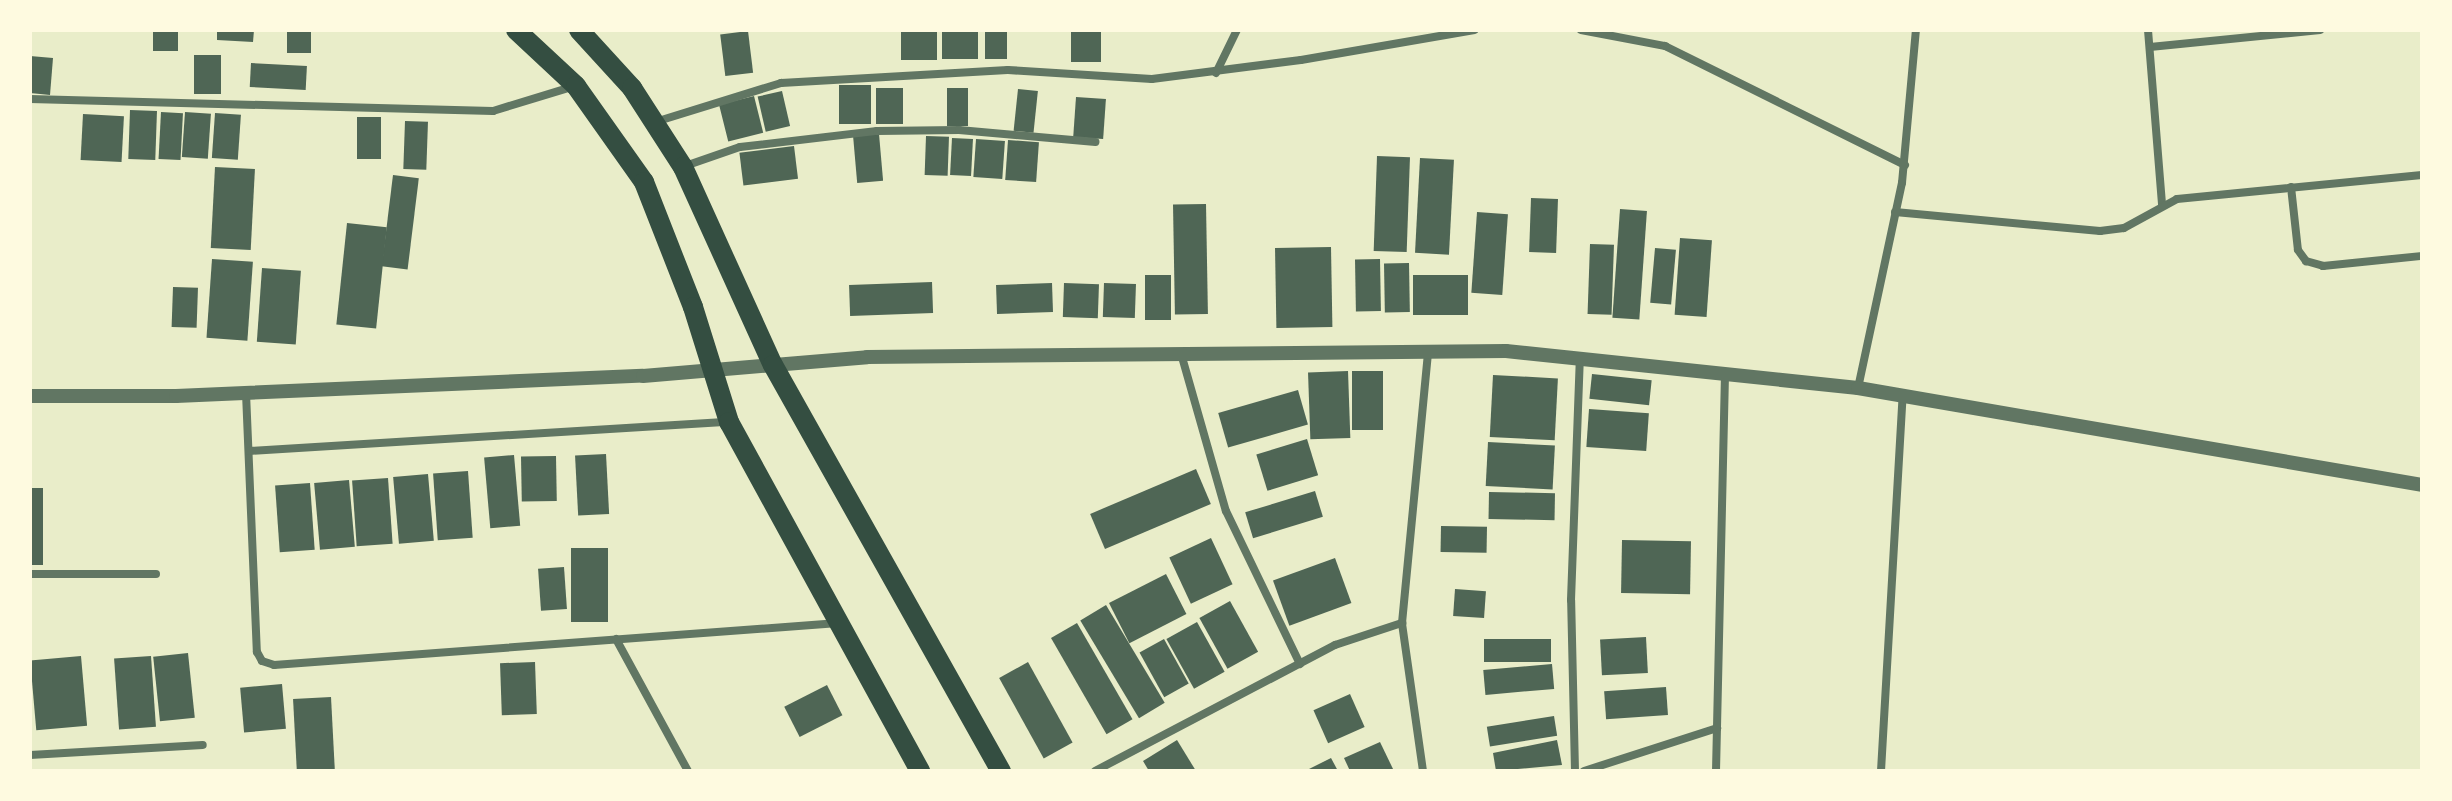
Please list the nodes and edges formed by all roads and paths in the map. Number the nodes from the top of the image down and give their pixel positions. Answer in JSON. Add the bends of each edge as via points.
{"nodes":[{"id":1,"x":516,"y":30,"type":"edge"},
{"id":2,"x":1237,"y":30,"type":"edge"},
{"id":3,"x":1474,"y":30,"type":"edge"},
{"id":4,"x":1581,"y":30,"type":"edge"},
{"id":5,"x":1916,"y":30,"type":"edge"},
{"id":6,"x":2148,"y":30,"type":"edge"},
{"id":7,"x":2320,"y":30,"type":"edge"},
{"id":8,"x":582,"y":31,"type":"edge"},
{"id":9,"x":2150,"y":47,"type":"junction"},
{"id":10,"x":1215,"y":73,"type":"junction"},
{"id":11,"x":576,"y":86,"type":"junction"},
{"id":12,"x":30,"y":99,"type":"edge"},
{"id":13,"x":654,"y":122,"type":"junction"},
{"id":14,"x":1095,"y":142,"type":"dead end"},
{"id":15,"x":1905,"y":165,"type":"junction"},
{"id":16,"x":683,"y":167,"type":"junction"},
{"id":17,"x":2422,"y":175,"type":"edge"},
{"id":18,"x":2291,"y":187,"type":"junction"},
{"id":19,"x":2162,"y":204,"type":"junction"},
{"id":20,"x":1895,"y":212,"type":"junction"},
{"id":21,"x":2422,"y":256,"type":"edge"},
{"id":22,"x":1428,"y":351,"type":"junction"},
{"id":23,"x":1182,"y":357,"type":"junction"},
{"id":24,"x":1580,"y":357,"type":"junction"},
{"id":25,"x":773,"y":365,"type":"junction"},
{"id":26,"x":713,"y":370,"type":"junction"},
{"id":27,"x":1725,"y":370,"type":"junction"},
{"id":28,"x":1858,"y":388,"type":"junction"},
{"id":29,"x":246,"y":393,"type":"junction"},
{"id":30,"x":1903,"y":395,"type":"junction"},
{"id":31,"x":30,"y":396,"type":"edge"},
{"id":32,"x":729,"y":422,"type":"junction"},
{"id":33,"x":249,"y":451,"type":"junction"},
{"id":34,"x":2422,"y":485,"type":"edge"},
{"id":35,"x":30,"y":574,"type":"edge"},
{"id":36,"x":156,"y":574,"type":"dead end"},
{"id":37,"x":839,"y":623,"type":"junction"},
{"id":38,"x":1402,"y":623,"type":"junction"},
{"id":39,"x":616,"y":639,"type":"junction"},
{"id":40,"x":1300,"y":664,"type":"junction"},
{"id":41,"x":1717,"y":728,"type":"junction"},
{"id":42,"x":203,"y":745,"type":"dead end"},
{"id":43,"x":30,"y":755,"type":"edge"},
{"id":44,"x":688,"y":771,"type":"edge"},
{"id":45,"x":920,"y":771,"type":"edge"},
{"id":46,"x":1001,"y":771,"type":"edge"},
{"id":47,"x":1095,"y":771,"type":"edge"},
{"id":48,"x":1423,"y":771,"type":"edge"},
{"id":49,"x":1575,"y":771,"type":"edge"},
{"id":50,"x":1584,"y":771,"type":"edge"},
{"id":51,"x":1716,"y":771,"type":"edge"},
{"id":52,"x":1881,"y":771,"type":"edge"}],
"edges":[{"from":1,"to":11,"type":"main road"},
{"from":2,"to":10,"type":"street"},
{"from":3,"to":10,"type":"street"},
{"from":4,"to":15,"type":"street","via":[[1665,46]]},
{"from":5,"to":15,"type":"street"},
{"from":6,"to":9,"type":"street"},
{"from":7,"to":9,"type":"street"},
{"from":8,"to":13,"type":"main road"},
{"from":9,"to":19,"type":"street"},
{"from":10,"to":13,"type":"street","via":[[1152,79],[1008,70],[838,77],[781,83]]},
{"from":11,"to":12,"type":"street","via":[[493,111]]},
{"from":11,"to":26,"type":"main road","via":[[644,182]]},
{"from":13,"to":16,"type":"main road"},
{"from":14,"to":16,"type":"street","via":[[959,130],[877,131],[753,145]]},
{"from":15,"to":20,"type":"street"},
{"from":16,"to":25,"type":"main road"},
{"from":17,"to":18,"type":"street"},
{"from":18,"to":19,"type":"street"},
{"from":18,"to":21,"type":"street","via":[[2298,250],[2306,261],[2323,266]]},
{"from":19,"to":20,"type":"street","via":[[2124,228],[2100,231]]},
{"from":20,"to":28,"type":"street"},
{"from":22,"to":23,"type":"street"},
{"from":22,"to":24,"type":"street"},
{"from":22,"to":38,"type":"street"},
{"from":23,"to":25,"type":"street","via":[[867,357]]},
{"from":23,"to":40,"type":"street","via":[[1226,511]]},
{"from":24,"to":27,"type":"street"},
{"from":24,"to":49,"type":"street","via":[[1571,600]]},
{"from":25,"to":26,"type":"street"},
{"from":25,"to":46,"type":"main road"},
{"from":26,"to":29,"type":"street"},
{"from":26,"to":32,"type":"main road"},
{"from":27,"to":28,"type":"street"},
{"from":27,"to":41,"type":"street"},
{"from":28,"to":30,"type":"street"},
{"from":29,"to":31,"type":"street"},
{"from":29,"to":33,"type":"street"},
{"from":30,"to":34,"type":"street"},
{"from":30,"to":52,"type":"street"},
{"from":32,"to":33,"type":"street"},
{"from":32,"to":37,"type":"main road"},
{"from":33,"to":39,"type":"street","via":[[257,652],[262,661],[274,665]]},
{"from":35,"to":36,"type":"street"},
{"from":37,"to":39,"type":"street"},
{"from":37,"to":45,"type":"main road"},
{"from":38,"to":40,"type":"street","via":[[1355,636]]},
{"from":38,"to":48,"type":"street"},
{"from":39,"to":44,"type":"street"},
{"from":40,"to":47,"type":"street"},
{"from":41,"to":50,"type":"street"},
{"from":41,"to":51,"type":"street"},
{"from":42,"to":43,"type":"street"}]}
